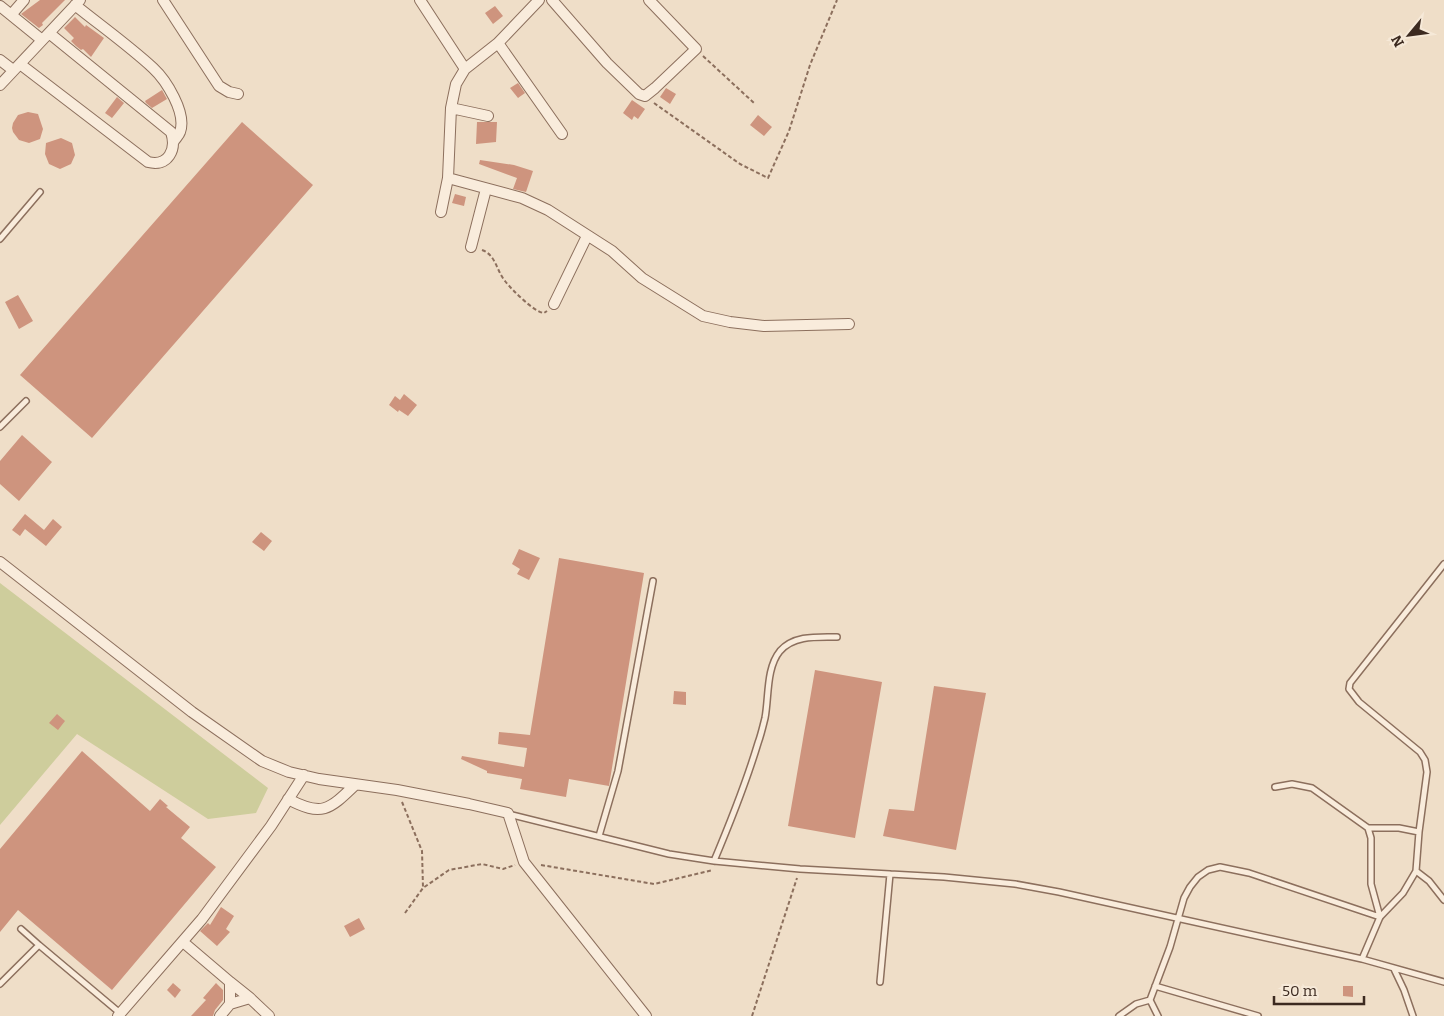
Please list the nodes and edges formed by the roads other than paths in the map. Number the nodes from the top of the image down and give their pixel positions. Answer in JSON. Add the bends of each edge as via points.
{"nodes":[{"id":1,"x":24,"y":0,"type":"edge"},
{"id":2,"x":163,"y":0,"type":"edge"},
{"id":3,"x":420,"y":0,"type":"edge"},
{"id":4,"x":538,"y":0,"type":"edge"},
{"id":5,"x":552,"y":0,"type":"edge"},
{"id":6,"x":649,"y":0,"type":"edge"},
{"id":7,"x":77,"y":3,"type":"edge"},
{"id":8,"x":0,"y":6,"type":"edge"},
{"id":9,"x":11,"y":15,"type":"junction"},
{"id":10,"x":46,"y":37,"type":"junction"},
{"id":11,"x":498,"y":43,"type":"junction"},
{"id":12,"x":0,"y":60,"type":"edge"},
{"id":13,"x":17,"y":67,"type":"junction"},
{"id":14,"x":465,"y":69,"type":"junction"},
{"id":15,"x":0,"y":85,"type":"edge"},
{"id":16,"x":238,"y":94,"type":"dead end"},
{"id":17,"x":451,"y":108,"type":"junction"},
{"id":18,"x":488,"y":116,"type":"dead end"},
{"id":19,"x":562,"y":134,"type":"dead end"},
{"id":20,"x":174,"y":141,"type":"junction"},
{"id":21,"x":448,"y":178,"type":"junction"},
{"id":22,"x":486,"y":189,"type":"junction"},
{"id":23,"x":40,"y":192,"type":"dead end"},
{"id":24,"x":441,"y":212,"type":"dead end"},
{"id":25,"x":587,"y":236,"type":"junction"},
{"id":26,"x":0,"y":238,"type":"edge"},
{"id":27,"x":471,"y":247,"type":"road end"},
{"id":28,"x":554,"y":304,"type":"road end"},
{"id":29,"x":849,"y":324,"type":"dead end"},
{"id":30,"x":26,"y":401,"type":"dead end"},
{"id":31,"x":0,"y":427,"type":"edge"},
{"id":32,"x":0,"y":562,"type":"edge"},
{"id":33,"x":1444,"y":564,"type":"edge"},
{"id":34,"x":654,"y":582,"type":"dead end"},
{"id":35,"x":837,"y":638,"type":"dead end"},
{"id":36,"x":304,"y":775,"type":"junction"},
{"id":37,"x":355,"y":785,"type":"junction"},
{"id":38,"x":1276,"y":787,"type":"dead end"},
{"id":39,"x":288,"y":800,"type":"junction"},
{"id":40,"x":508,"y":814,"type":"junction"},
{"id":41,"x":1368,"y":828,"type":"junction"},
{"id":42,"x":1419,"y":832,"type":"junction"},
{"id":43,"x":599,"y":836,"type":"junction"},
{"id":44,"x":714,"y":861,"type":"junction"},
{"id":45,"x":1416,"y":871,"type":"junction"},
{"id":46,"x":890,"y":874,"type":"junction"},
{"id":47,"x":1444,"y":900,"type":"edge"},
{"id":48,"x":1380,"y":917,"type":"junction"},
{"id":49,"x":1178,"y":919,"type":"junction"},
{"id":50,"x":21,"y":929,"type":"dead end"},
{"id":51,"x":183,"y":942,"type":"junction"},
{"id":52,"x":39,"y":945,"type":"junction"},
{"id":53,"x":1362,"y":959,"type":"junction"},
{"id":54,"x":1394,"y":969,"type":"junction"},
{"id":55,"x":230,"y":982,"type":"junction"},
{"id":56,"x":880,"y":982,"type":"dead end"},
{"id":57,"x":1444,"y":982,"type":"edge"},
{"id":58,"x":0,"y":984,"type":"edge"},
{"id":59,"x":1155,"y":986,"type":"junction"},
{"id":60,"x":250,"y":998,"type":"junction"},
{"id":61,"x":1150,"y":1000,"type":"junction"},
{"id":62,"x":230,"y":1004,"type":"junction"},
{"id":63,"x":1233,"y":1009,"type":"junction"},
{"id":64,"x":120,"y":1015,"type":"edge"},
{"id":65,"x":220,"y":1016,"type":"edge"},
{"id":66,"x":269,"y":1016,"type":"edge"},
{"id":67,"x":646,"y":1016,"type":"edge"},
{"id":68,"x":1119,"y":1016,"type":"edge"},
{"id":69,"x":1158,"y":1016,"type":"edge"},
{"id":70,"x":1228,"y":1016,"type":"edge"},
{"id":71,"x":1258,"y":1016,"type":"edge"},
{"id":72,"x":1413,"y":1016,"type":"edge"}],
"edges":[{"from":1,"to":9,"type":"street"},
{"from":2,"to":16,"type":"street","via":[[219,86]]},
{"from":3,"to":14,"type":"street"},
{"from":4,"to":11,"type":"street"},
{"from":5,"to":6,"type":"street","via":[[607,63],[644,96],[696,49]]},
{"from":7,"to":10,"type":"street"},
{"from":7,"to":20,"type":"street","via":[[154,69],[172,93],[182,121],[180,133]]},
{"from":8,"to":9,"type":"street"},
{"from":9,"to":10,"type":"street"},
{"from":10,"to":13,"type":"street"},
{"from":10,"to":20,"type":"street","via":[[171,132]]},
{"from":11,"to":14,"type":"street"},
{"from":11,"to":19,"type":"street"},
{"from":12,"to":13,"type":"street"},
{"from":13,"to":15,"type":"street"},
{"from":13,"to":20,"type":"street","via":[[148,162],[157,164],[166,160]]},
{"from":14,"to":17,"type":"street","via":[[456,84]]},
{"from":17,"to":18,"type":"street"},
{"from":17,"to":21,"type":"street"},
{"from":21,"to":22,"type":"street"},
{"from":21,"to":24,"type":"street"},
{"from":22,"to":25,"type":"street","via":[[522,198],[548,210]]},
{"from":22,"to":27,"type":"street"},
{"from":23,"to":26,"type":"lane"},
{"from":25,"to":28,"type":"street"},
{"from":25,"to":29,"type":"street","via":[[612,251],[642,278],[703,316],[764,326]]},
{"from":30,"to":31,"type":"lane"},
{"from":32,"to":36,"type":"street","via":[[239,746],[262,761]]},
{"from":33,"to":42,"type":"lane","via":[[1350,683],[1350,689],[1359,702],[1409,742],[1425,760],[1427,772]]},
{"from":34,"to":43,"type":"lane","via":[[618,771]]},
{"from":35,"to":44,"type":"lane","via":[[794,640],[780,651],[775,660],[758,743]]},
{"from":36,"to":37,"type":"street"},
{"from":36,"to":39,"type":"street"},
{"from":37,"to":39,"type":"street","via":[[327,808],[305,808]]},
{"from":37,"to":40,"type":"street","via":[[397,790]]},
{"from":38,"to":41,"type":"lane","via":[[1292,784],[1312,788]]},
{"from":39,"to":51,"type":"street"},
{"from":40,"to":43,"type":"lane"},
{"from":40,"to":67,"type":"street","via":[[524,862]]},
{"from":41,"to":42,"type":"lane"},
{"from":41,"to":48,"type":"lane","via":[[1371,884]]},
{"from":42,"to":45,"type":"lane"},
{"from":43,"to":44,"type":"lane","via":[[669,854]]},
{"from":44,"to":46,"type":"lane"},
{"from":45,"to":47,"type":"lane"},
{"from":45,"to":48,"type":"lane","via":[[1403,893]]},
{"from":46,"to":49,"type":"lane","via":[[1015,884]]},
{"from":46,"to":56,"type":"lane"},
{"from":48,"to":49,"type":"lane","via":[[1249,873],[1220,867],[1198,877],[1190,887]]},
{"from":48,"to":53,"type":"lane"},
{"from":49,"to":53,"type":"lane"},
{"from":49,"to":59,"type":"lane"},
{"from":50,"to":52,"type":"lane"},
{"from":51,"to":55,"type":"street"},
{"from":51,"to":64,"type":"street"},
{"from":52,"to":58,"type":"lane"},
{"from":52,"to":64,"type":"lane"},
{"from":53,"to":54,"type":"lane"},
{"from":54,"to":57,"type":"lane"},
{"from":54,"to":72,"type":"lane"},
{"from":55,"to":60,"type":"street"},
{"from":55,"to":62,"type":"street"},
{"from":59,"to":61,"type":"lane"},
{"from":59,"to":63,"type":"lane"},
{"from":60,"to":62,"type":"street"},
{"from":60,"to":66,"type":"street"},
{"from":61,"to":68,"type":"lane","via":[[1136,1004]]},
{"from":61,"to":69,"type":"lane"},
{"from":62,"to":65,"type":"street"},
{"from":63,"to":70,"type":"lane"},
{"from":63,"to":71,"type":"lane"}]}
